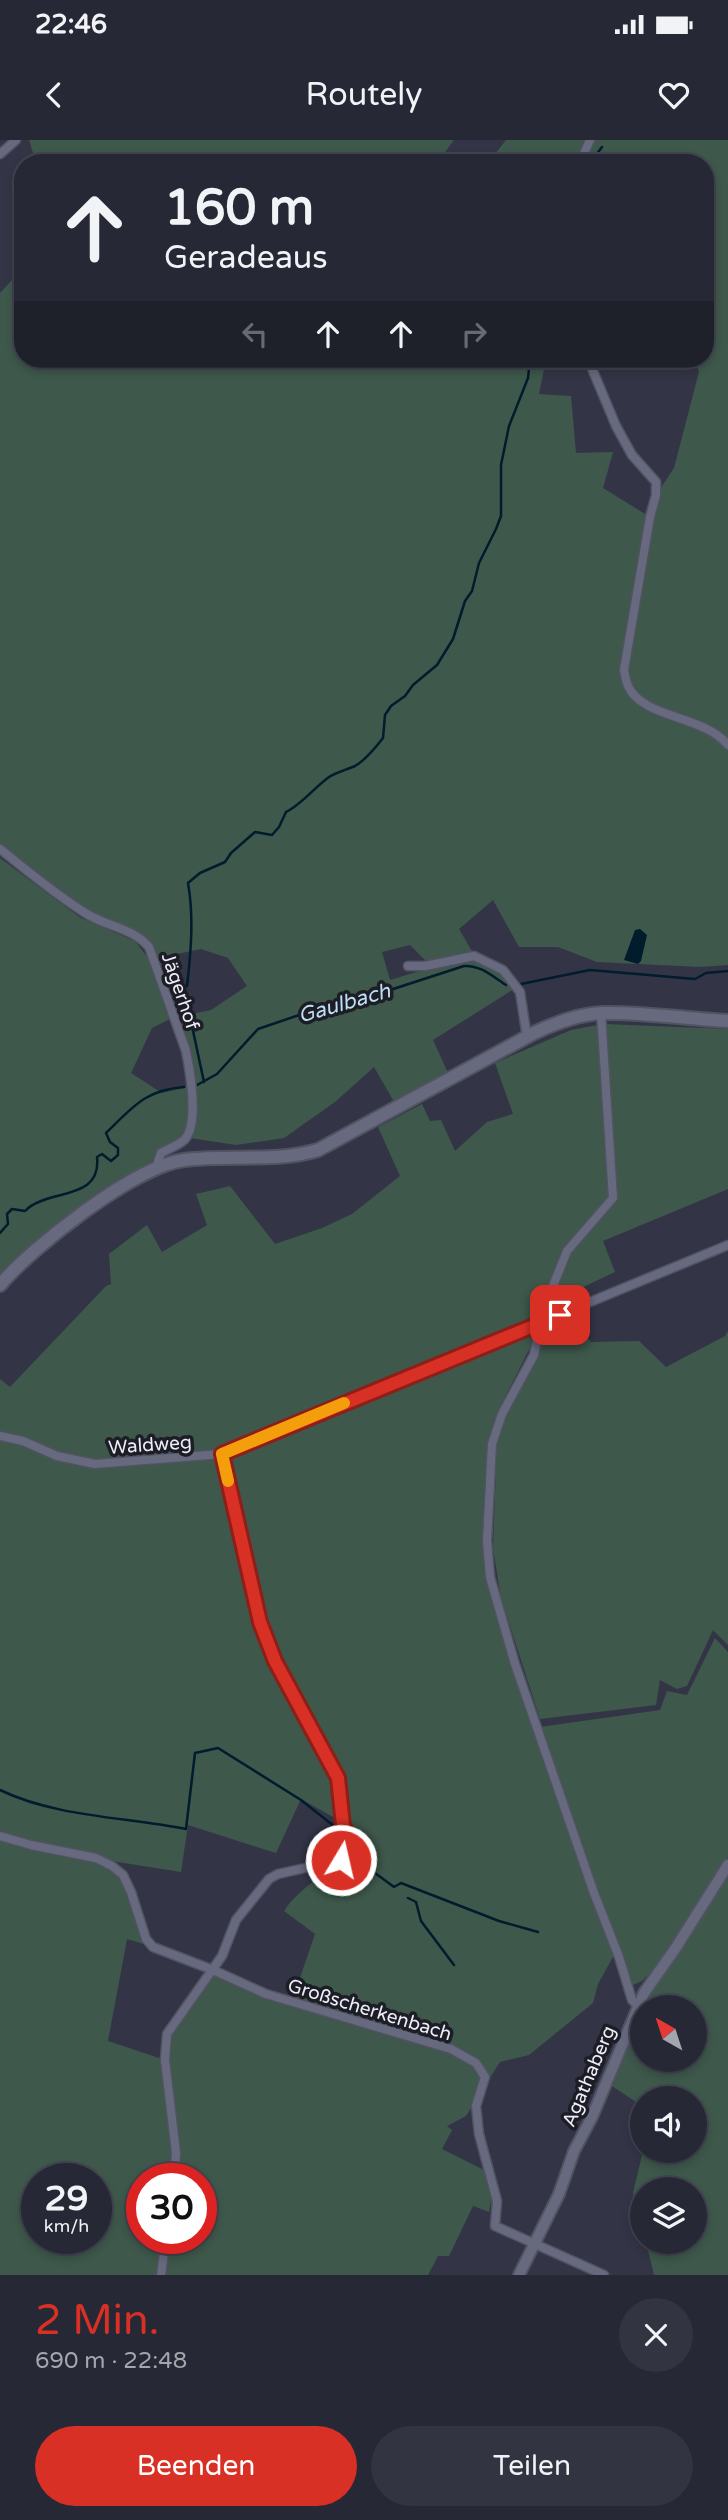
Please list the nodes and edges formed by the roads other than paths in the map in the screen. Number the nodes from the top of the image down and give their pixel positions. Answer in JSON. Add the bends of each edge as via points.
{"nodes":[{"id":1,"x":16,"y":140,"type":"edge"},
{"id":2,"x":0,"y":154,"type":"edge"},
{"id":3,"x":592,"y":368,"type":"edge"},
{"id":4,"x":728,"y":745,"type":"edge"},
{"id":5,"x":0,"y":849,"type":"edge"},
{"id":6,"x":408,"y":966,"type":"dead end"},
{"id":7,"x":601,"y":1013,"type":"junction"},
{"id":8,"x":728,"y":1021,"type":"edge"},
{"id":9,"x":527,"y":1037,"type":"junction"},
{"id":10,"x":156,"y":1167,"type":"junction"},
{"id":11,"x":728,"y":1245,"type":"edge"},
{"id":12,"x":0,"y":1285,"type":"edge"},
{"id":13,"x":537,"y":1326,"type":"junction"},
{"id":14,"x":0,"y":1436,"type":"edge"},
{"id":15,"x":222,"y":1454,"type":"junction"},
{"id":16,"x":0,"y":1836,"type":"edge"},
{"id":17,"x":728,"y":1865,"type":"edge"},
{"id":18,"x":214,"y":1970,"type":"junction"},
{"id":19,"x":630,"y":1995,"type":"edge"},
{"id":20,"x":645,"y":1995,"type":"edge"},
{"id":21,"x":630,"y":2025,"type":"edge"},
{"id":22,"x":175,"y":2163,"type":"edge"},
{"id":23,"x":533,"y":2244,"type":"junction"},
{"id":24,"x":164,"y":2254,"type":"edge"},
{"id":25,"x":161,"y":2275,"type":"edge"},
{"id":26,"x":519,"y":2275,"type":"edge"},
{"id":27,"x":604,"y":2275,"type":"edge"}],
"edges":[{"from":1,"to":2,"type":"street"},
{"from":3,"to":4,"type":"street","via":[[616,426],[657,489],[624,670],[629,688],[643,703],[706,727]]},
{"from":5,"to":10,"type":"street","name":"Jägerhof","via":[[63,899],[91,917],[140,936],[149,947],[186,1051],[192,1112],[188,1135],[161,1153]]},
{"from":6,"to":9,"type":"street","via":[[474,956],[503,970],[520,992]]},
{"from":7,"to":8,"type":"main road"},
{"from":7,"to":9,"type":"main road","via":[[554,1023]]},
{"from":7,"to":13,"type":"street","via":[[613,1198],[567,1251]]},
{"from":9,"to":10,"type":"main road","via":[[318,1150],[284,1156],[194,1159]]},
{"from":10,"to":12,"type":"main road","via":[[56,1234]]},
{"from":11,"to":13,"type":"street","name":"Waldweg"},
{"from":13,"to":15,"type":"street","name":"Waldweg"},
{"from":13,"to":19,"type":"street","via":[[534,1355],[502,1414],[492,1444],[486,1541],[490,1577],[535,1726]]},
{"from":14,"to":15,"type":"street","name":"Waldweg","via":[[94,1464]]},
{"from":15,"to":18,"type":"street","via":[[260,1622],[289,1688],[338,1778],[350,1848],[341,1860],[271,1877],[236,1920]]},
{"from":16,"to":18,"type":"street","name":"Großscherkenbach","via":[[96,1858],[112,1866],[123,1875],[151,1946]]},
{"from":17,"to":20,"type":"street","name":"Agathaberg"},
{"from":18,"to":22,"type":"street","via":[[167,2034],[165,2060]]},
{"from":18,"to":23,"type":"street","name":"Großscherkenbach","via":[[266,1994],[451,2049],[477,2063],[485,2077],[476,2106],[497,2201],[495,2226]]},
{"from":21,"to":23,"type":"street","name":"Agathaberg"},
{"from":23,"to":26,"type":"street","name":"Agathaberg"},
{"from":23,"to":27,"type":"street"},
{"from":24,"to":25,"type":"street"}]}
